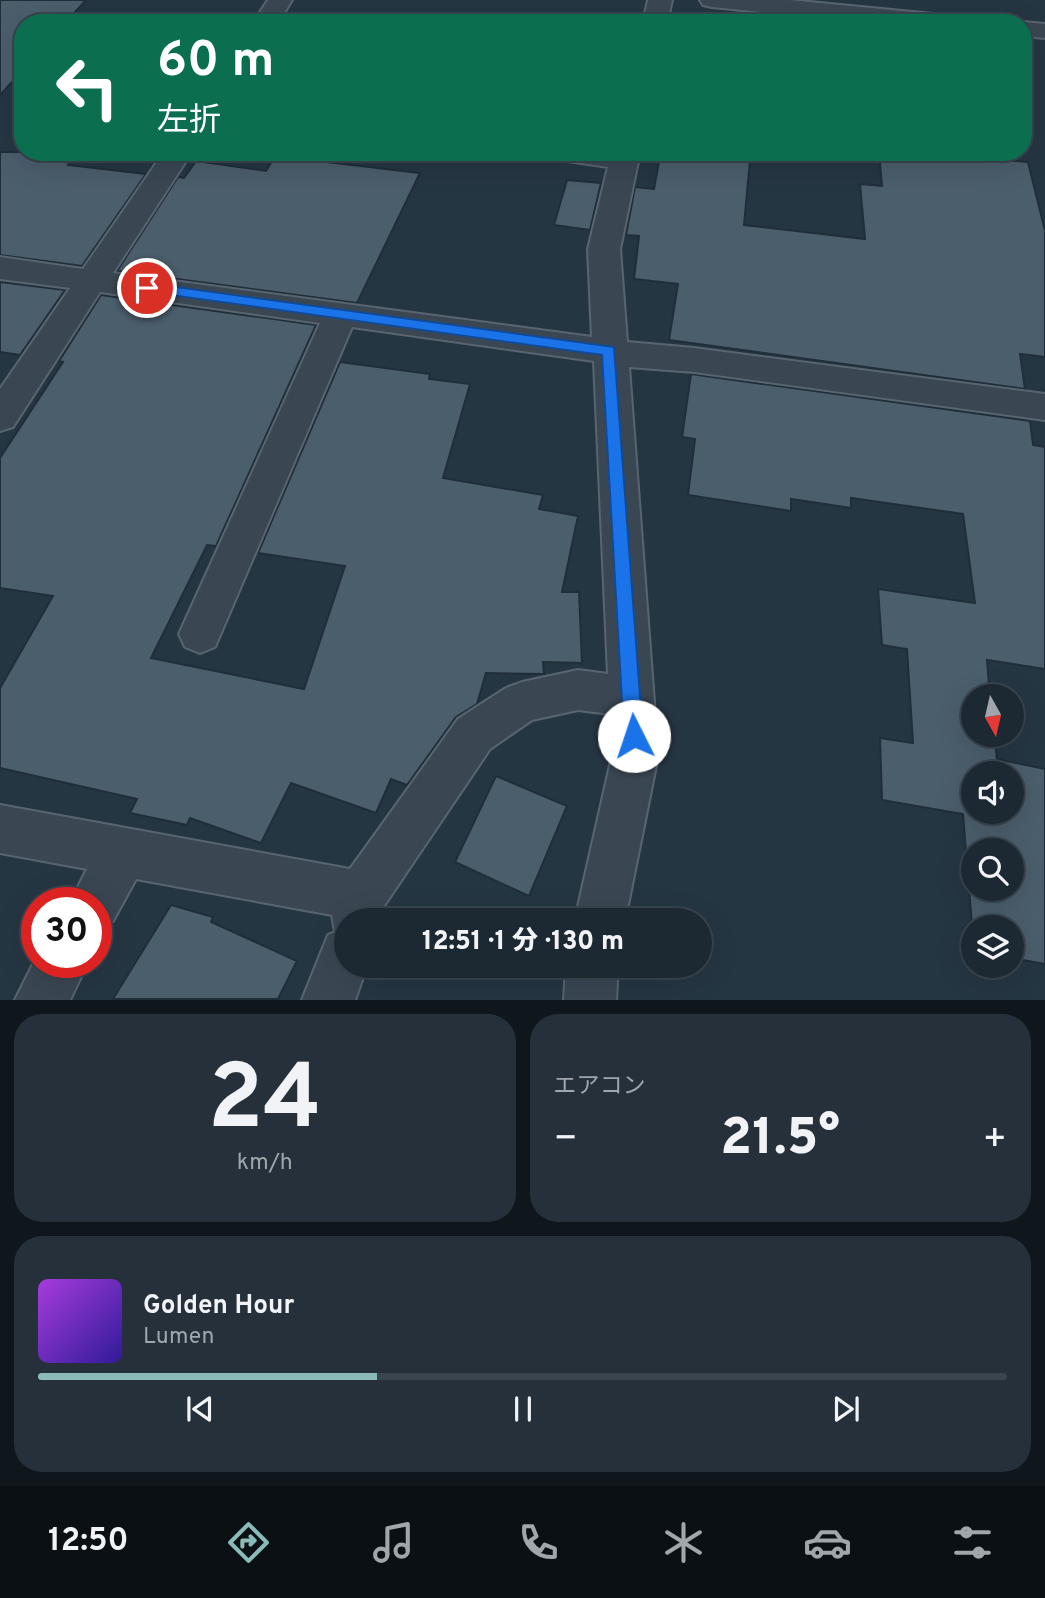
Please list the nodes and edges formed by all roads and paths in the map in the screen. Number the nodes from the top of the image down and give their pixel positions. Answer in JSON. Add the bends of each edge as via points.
{"nodes":[{"id":1,"x":712,"y":0,"type":"edge"},
{"id":2,"x":859,"y":14,"type":"edge"},
{"id":3,"x":172,"y":161,"type":"edge"},
{"id":4,"x":624,"y":161,"type":"edge"},
{"id":5,"x":0,"y":268,"type":"edge"},
{"id":6,"x":92,"y":280,"type":"junction"},
{"id":7,"x":341,"y":314,"type":"junction"},
{"id":8,"x":609,"y":351,"type":"junction"},
{"id":9,"x":1045,"y":407,"type":"edge"},
{"id":10,"x":0,"y":417,"type":"edge"},
{"id":11,"x":200,"y":634,"type":"dead end"},
{"id":12,"x":631,"y":697,"type":"junction"},
{"id":13,"x":0,"y":829,"type":"edge"},
{"id":14,"x":123,"y":854,"type":"junction"},
{"id":15,"x":104,"y":887,"type":"edge"},
{"id":16,"x":358,"y":908,"type":"edge"},
{"id":17,"x":603,"y":908,"type":"edge"},
{"id":18,"x":53,"y":978,"type":"edge"},
{"id":19,"x":336,"y":978,"type":"edge"},
{"id":20,"x":591,"y":978,"type":"edge"},
{"id":21,"x":41,"y":999,"type":"edge"},
{"id":22,"x":328,"y":999,"type":"edge"},
{"id":23,"x":590,"y":999,"type":"edge"}],
"edges":[{"from":1,"to":2,"type":"street"},
{"from":3,"to":6,"type":"street"},
{"from":4,"to":8,"type":"street","via":[[604,249]]},
{"from":5,"to":6,"type":"street"},
{"from":6,"to":7,"type":"street"},
{"from":6,"to":10,"type":"street"},
{"from":7,"to":8,"type":"street"},
{"from":7,"to":11,"type":"street"},
{"from":8,"to":9,"type":"street"},
{"from":8,"to":12,"type":"street"},
{"from":12,"to":16,"type":"street","via":[[578,690],[522,702],[474,734]]},
{"from":12,"to":17,"type":"street","via":[[635,756]]},
{"from":13,"to":14,"type":"street"},
{"from":14,"to":15,"type":"street"},
{"from":14,"to":16,"type":"street"},
{"from":18,"to":21,"type":"street"},
{"from":19,"to":22,"type":"street"},
{"from":20,"to":23,"type":"street"}]}
